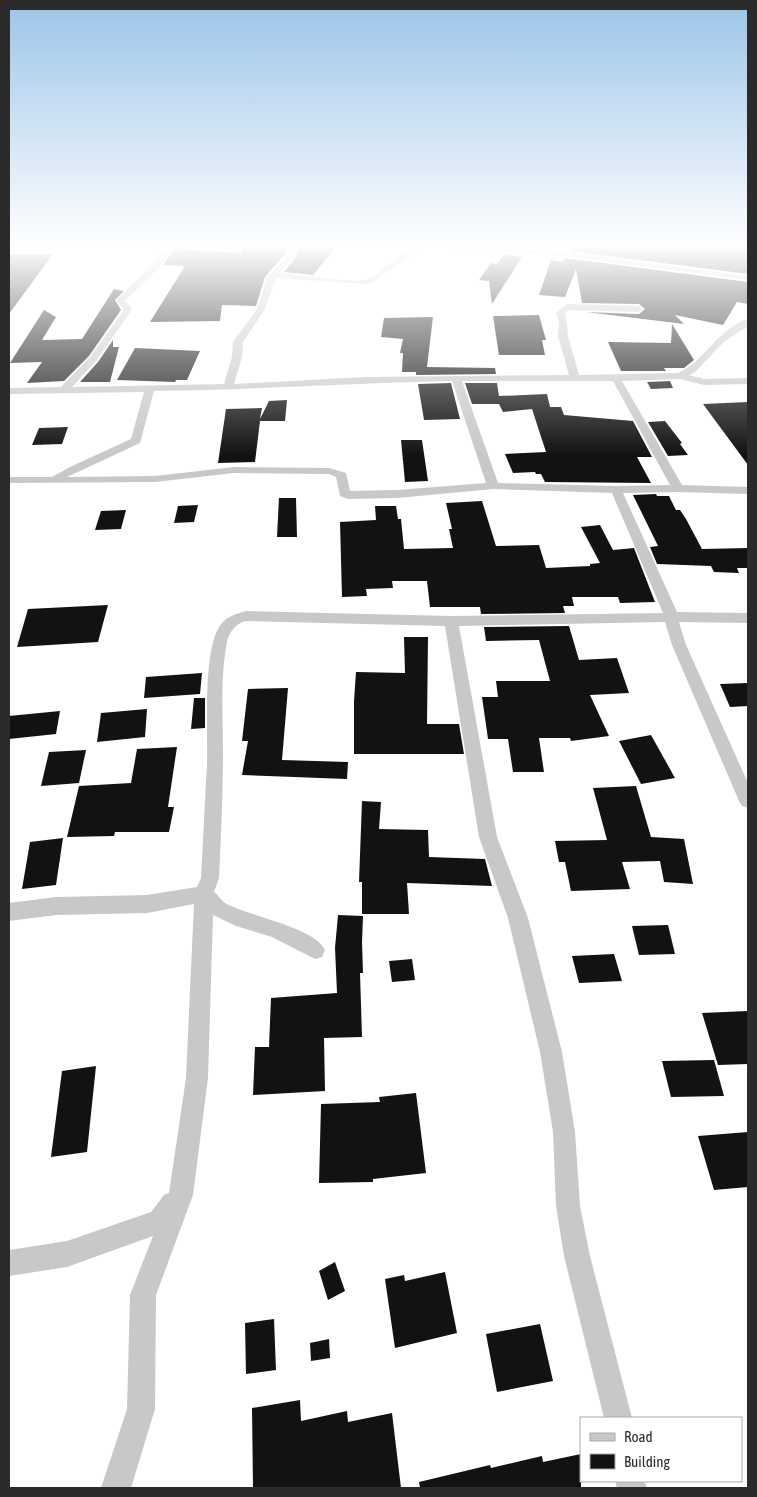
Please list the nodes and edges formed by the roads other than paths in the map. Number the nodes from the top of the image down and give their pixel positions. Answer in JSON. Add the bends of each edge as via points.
{"nodes":[{"id":1,"x":124,"y":316,"type":"edge"},
{"id":2,"x":256,"y":316,"type":"edge"},
{"id":3,"x":561,"y":316,"type":"edge"},
{"id":4,"x":748,"y":322,"type":"edge"},
{"id":5,"x":691,"y":370,"type":"junction"},
{"id":6,"x":680,"y":376,"type":"junction"},
{"id":7,"x":456,"y":378,"type":"junction"},
{"id":8,"x":575,"y":378,"type":"junction"},
{"id":9,"x":616,"y":378,"type":"junction"},
{"id":10,"x":748,"y":381,"type":"edge"},
{"id":11,"x":704,"y":382,"type":"junction"},
{"id":12,"x":228,"y":388,"type":"junction"},
{"id":13,"x":64,"y":390,"type":"junction"},
{"id":14,"x":149,"y":390,"type":"junction"},
{"id":15,"x":9,"y":391,"type":"edge"},
{"id":16,"x":9,"y":480,"type":"edge"},
{"id":17,"x":54,"y":482,"type":"junction"},
{"id":18,"x":493,"y":486,"type":"junction"},
{"id":19,"x":678,"y":488,"type":"junction"},
{"id":20,"x":616,"y":490,"type":"junction"},
{"id":21,"x":748,"y":490,"type":"edge"},
{"id":22,"x":672,"y":617,"type":"junction"},
{"id":23,"x":748,"y":618,"type":"edge"},
{"id":24,"x":451,"y":621,"type":"junction"},
{"id":25,"x":748,"y":801,"type":"edge"},
{"id":26,"x":204,"y":894,"type":"junction"},
{"id":27,"x":9,"y":912,"type":"edge"},
{"id":28,"x":316,"y":950,"type":"dead end"},
{"id":29,"x":181,"y":1195,"type":"junction"},
{"id":30,"x":9,"y":1263,"type":"edge"},
{"id":31,"x":618,"y":1417,"type":"edge"},
{"id":32,"x":116,"y":1488,"type":"edge"}],
"edges":[{"from":1,"to":13,"type":"street","via":[[93,359]]},
{"from":2,"to":12,"type":"street","via":[[238,342]]},
{"from":3,"to":8,"type":"street","via":[[562,336]]},
{"from":4,"to":5,"type":"street","via":[[722,339]]},
{"from":5,"to":6,"type":"street"},
{"from":5,"to":11,"type":"street"},
{"from":6,"to":9,"type":"street"},
{"from":6,"to":11,"type":"street"},
{"from":7,"to":8,"type":"street"},
{"from":7,"to":12,"type":"street"},
{"from":7,"to":18,"type":"street"},
{"from":8,"to":9,"type":"street"},
{"from":9,"to":19,"type":"street"},
{"from":10,"to":11,"type":"street"},
{"from":12,"to":14,"type":"street"},
{"from":13,"to":14,"type":"street"},
{"from":13,"to":15,"type":"street"},
{"from":14,"to":17,"type":"street","via":[[136,441],[76,467]]},
{"from":16,"to":17,"type":"street"},
{"from":17,"to":18,"type":"street","via":[[154,479],[234,470],[338,472],[342,474],[344,494],[348,496]]},
{"from":18,"to":20,"type":"street"},
{"from":19,"to":20,"type":"street"},
{"from":19,"to":21,"type":"street"},
{"from":20,"to":22,"type":"street"},
{"from":22,"to":23,"type":"street"},
{"from":22,"to":24,"type":"street"},
{"from":22,"to":25,"type":"street","via":[[679,645]]},
{"from":24,"to":26,"type":"street","via":[[246,616],[235,619],[225,629],[220,641],[216,682],[210,878]]},
{"from":24,"to":31,"type":"street","via":[[488,837],[518,918],[551,1052],[564,1132],[568,1206],[576,1256]]},
{"from":26,"to":27,"type":"street","via":[[147,904],[56,906]]},
{"from":26,"to":28,"type":"street","via":[[217,908],[277,930]]},
{"from":26,"to":29,"type":"street","via":[[197,1078]]},
{"from":29,"to":30,"type":"street","via":[[159,1222],[67,1254]]},
{"from":29,"to":32,"type":"street","via":[[143,1294],[141,1409]]}]}
